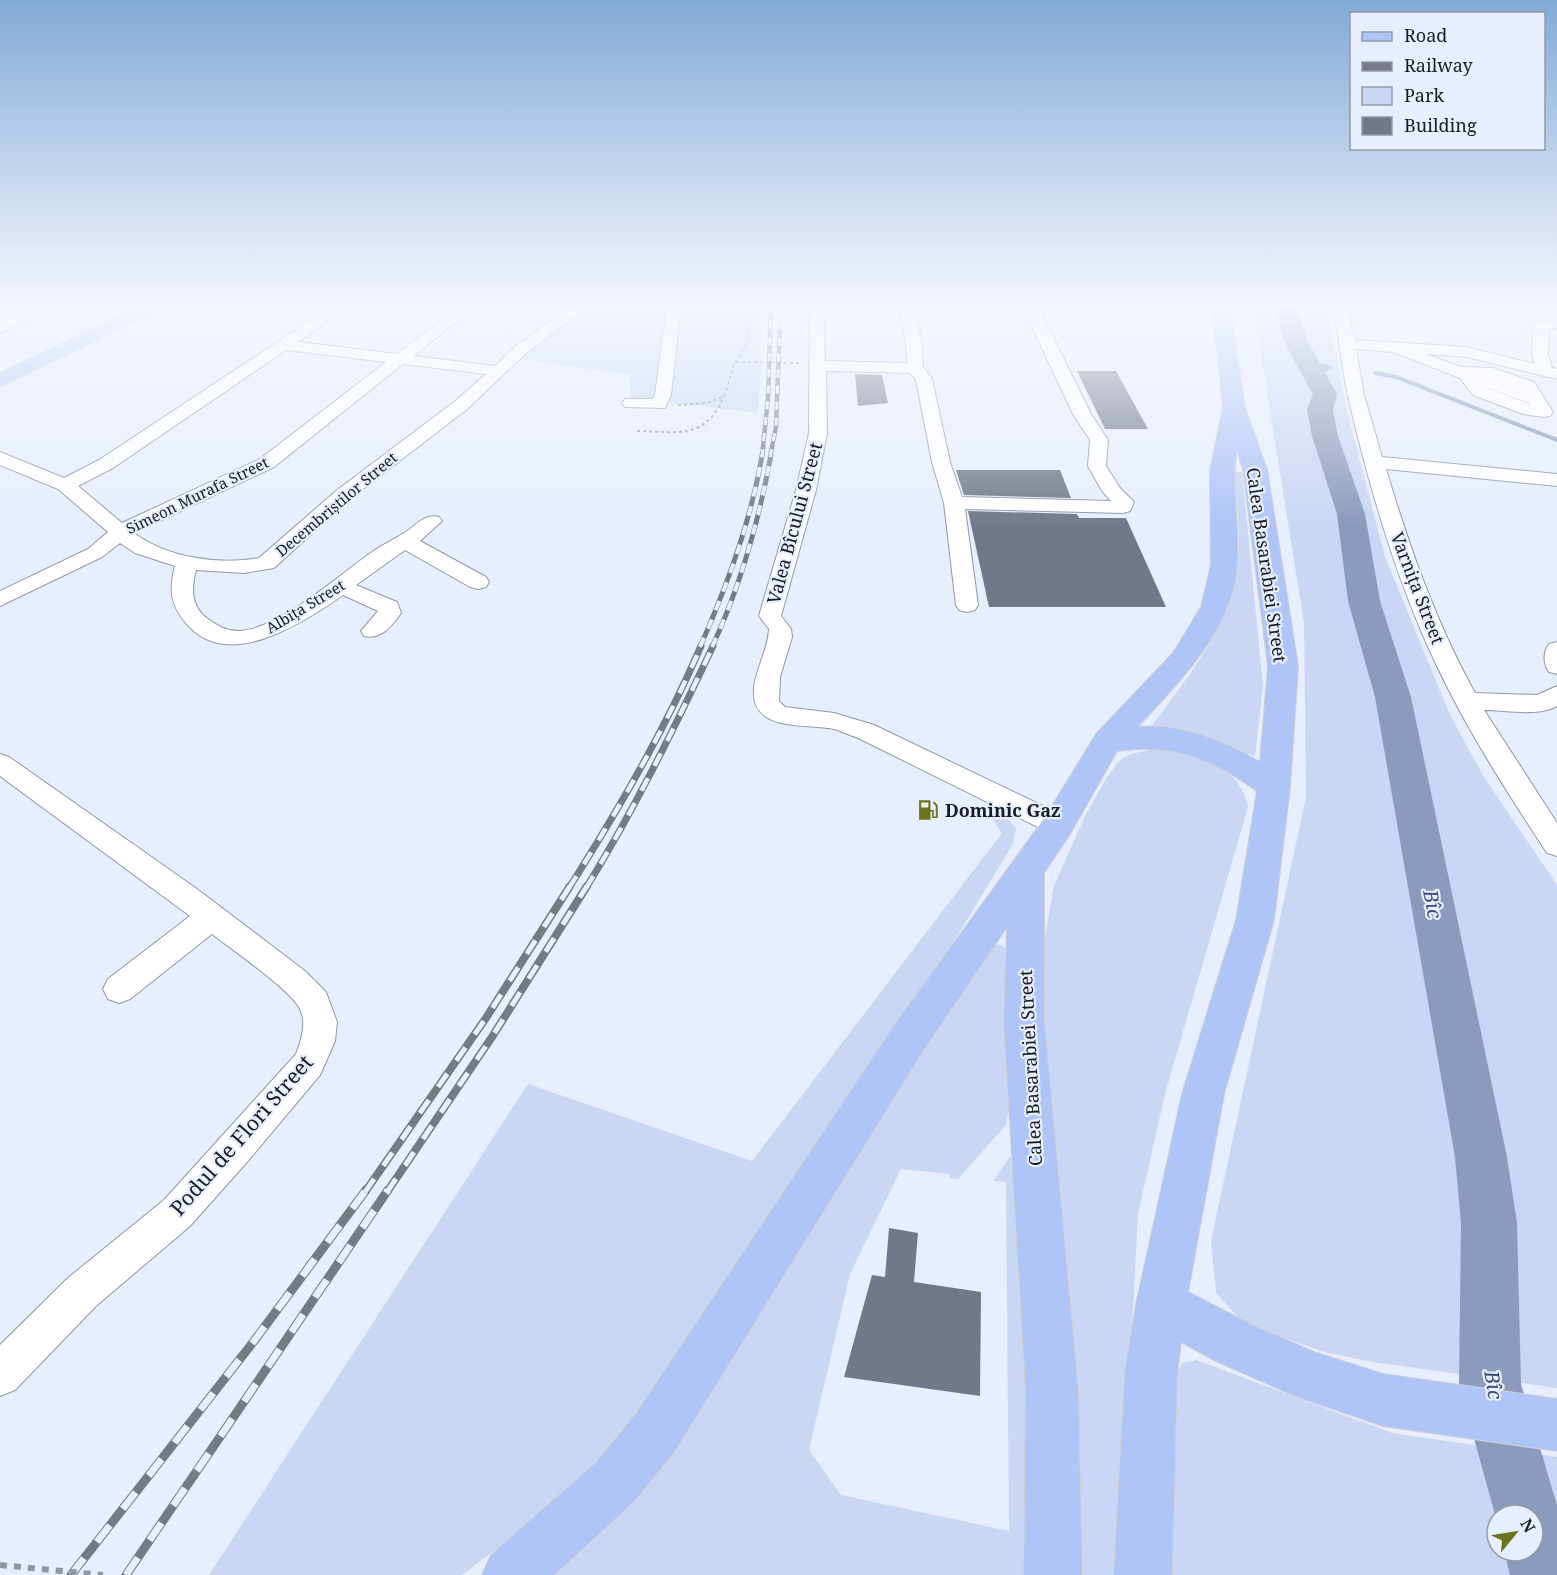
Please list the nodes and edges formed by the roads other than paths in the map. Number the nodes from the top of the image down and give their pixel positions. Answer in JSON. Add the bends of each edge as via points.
{"nodes":[{"id":1,"x":232,"y":380,"type":"edge"},
{"id":2,"x":375,"y":380,"type":"edge"},
{"id":3,"x":489,"y":380,"type":"edge"},
{"id":4,"x":665,"y":380,"type":"edge"},
{"id":5,"x":818,"y":380,"type":"edge"},
{"id":6,"x":924,"y":380,"type":"edge"},
{"id":7,"x":1065,"y":380,"type":"edge"},
{"id":8,"x":1230,"y":380,"type":"edge"},
{"id":9,"x":1354,"y":380,"type":"edge"},
{"id":10,"x":1470,"y":380,"type":"edge"},
{"id":11,"x":1535,"y":399,"type":"dead end"},
{"id":12,"x":631,"y":403,"type":"dead end"},
{"id":13,"x":1234,"y":408,"type":"junction"},
{"id":14,"x":0,"y":458,"type":"edge"},
{"id":15,"x":1374,"y":462,"type":"junction"},
{"id":16,"x":1557,"y":480,"type":"edge"},
{"id":17,"x":65,"y":485,"type":"junction"},
{"id":18,"x":954,"y":503,"type":"junction"},
{"id":19,"x":432,"y":521,"type":"dead end"},
{"id":20,"x":120,"y":532,"type":"junction"},
{"id":21,"x":407,"y":542,"type":"junction"},
{"id":22,"x":187,"y":563,"type":"junction"},
{"id":23,"x":478,"y":582,"type":"dead end"},
{"id":24,"x":341,"y":586,"type":"junction"},
{"id":25,"x":0,"y":599,"type":"edge"},
{"id":26,"x":967,"y":604,"type":"dead end"},
{"id":27,"x":372,"y":631,"type":"dead end"},
{"id":28,"x":1557,"y":649,"type":"edge"},
{"id":29,"x":1557,"y":667,"type":"edge"},
{"id":30,"x":1557,"y":694,"type":"edge"},
{"id":31,"x":1468,"y":701,"type":"junction"},
{"id":32,"x":1107,"y":742,"type":"junction"},
{"id":33,"x":0,"y":764,"type":"edge"},
{"id":34,"x":1274,"y":788,"type":"junction"},
{"id":35,"x":1058,"y":825,"type":"junction"},
{"id":36,"x":1557,"y":845,"type":"edge"},
{"id":37,"x":1026,"y":872,"type":"junction"},
{"id":38,"x":211,"y":917,"type":"junction"},
{"id":39,"x":119,"y":989,"type":"dead end"},
{"id":40,"x":1161,"y":1305,"type":"junction"},
{"id":41,"x":0,"y":1375,"type":"edge"},
{"id":42,"x":1557,"y":1425,"type":"edge"},
{"id":43,"x":511,"y":1575,"type":"edge"},
{"id":44,"x":1053,"y":1575,"type":"edge"},
{"id":45,"x":1143,"y":1575,"type":"edge"}],
"edges":[{"from":1,"to":17,"type":"street","via":[[106,464]]},
{"from":2,"to":20,"type":"street","name":"Simeon Murafa Street","via":[[267,463]]},
{"from":3,"to":22,"type":"street","name":"Decembriștilor Street","via":[[460,406],[342,495],[266,563],[244,567]]},
{"from":4,"to":12,"type":"street","via":[[659,404]]},
{"from":5,"to":35,"type":"street","name":"Valea Bîcului Street","via":[[818,433],[770,616],[780,629],[780,637],[767,687],[770,709],[779,715],[836,721],[865,731]]},
{"from":6,"to":18,"type":"street"},
{"from":7,"to":18,"type":"street","via":[[1099,440],[1097,466],[1124,502],[1123,507]]},
{"from":8,"to":13,"type":"main road","name":"Calea Basarabiei Street"},
{"from":9,"to":15,"type":"street","name":"Varnița Street"},
{"from":10,"to":11,"type":"street","via":[[1479,391],[1528,410],[1544,412]]},
{"from":13,"to":32,"type":"main road","name":"Calea Basarabiei Street","via":[[1222,470],[1224,565],[1215,607],[1184,657]]},
{"from":13,"to":34,"type":"main road","name":"Calea Basarabiei Street","via":[[1255,469],[1283,666]]},
{"from":14,"to":17,"type":"street"},
{"from":15,"to":16,"type":"street"},
{"from":15,"to":31,"type":"street","name":"Varnița Street","via":[[1425,610]]},
{"from":17,"to":20,"type":"street"},
{"from":18,"to":26,"type":"street"},
{"from":19,"to":21,"type":"street","name":"Albița Street"},
{"from":20,"to":22,"type":"street","via":[[142,549]]},
{"from":20,"to":25,"type":"street","name":"Simeon Murafa Street","via":[[95,553]]},
{"from":21,"to":23,"type":"street"},
{"from":21,"to":24,"type":"street","name":"Albița Street","via":[[382,555]]},
{"from":22,"to":24,"type":"street","name":"Albița Street","via":[[179,590],[183,604],[202,629],[231,639],[271,629]]},
{"from":24,"to":27,"type":"street","via":[[389,607],[390,613]]},
{"from":28,"to":29,"type":"street"},
{"from":30,"to":31,"type":"street","via":[[1537,703]]},
{"from":31,"to":36,"type":"street","name":"Varnița Street","via":[[1517,786]]},
{"from":32,"to":34,"type":"main road","via":[[1153,737],[1188,743],[1243,766]]},
{"from":32,"to":35,"type":"main road","name":"Calea Basarabiei Street"},
{"from":33,"to":38,"type":"street","name":"Podul de Flori Street"},
{"from":34,"to":40,"type":"main road","name":"Calea Basarabiei Street","via":[[1255,920],[1203,1094]]},
{"from":35,"to":37,"type":"main road","name":"Calea Basarabiei Street"},
{"from":37,"to":43,"type":"main road","via":[[910,1036],[655,1433],[615,1482]]},
{"from":37,"to":44,"type":"main road","name":"Calea Basarabiei Street","via":[[1024,1021],[1052,1391]]},
{"from":38,"to":39,"type":"street"},
{"from":38,"to":41,"type":"street","name":"Podul de Flori Street","via":[[294,980],[315,1002],[320,1022],[318,1041],[308,1064],[177,1213],[82,1292]]},
{"from":40,"to":42,"type":"main road","via":[[1311,1377],[1383,1400]]},
{"from":40,"to":45,"type":"main road","name":"Calea Basarabiei Street","via":[[1150,1373]]}]}
